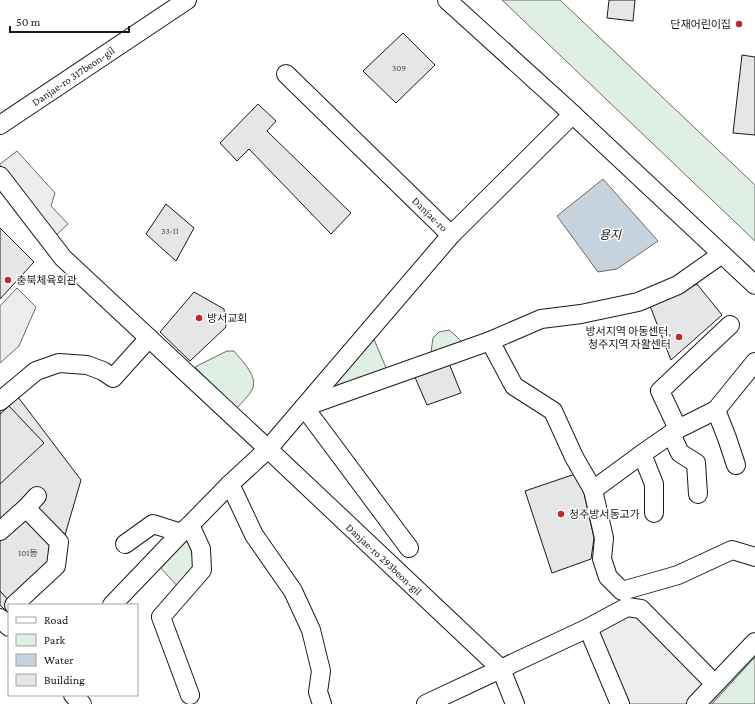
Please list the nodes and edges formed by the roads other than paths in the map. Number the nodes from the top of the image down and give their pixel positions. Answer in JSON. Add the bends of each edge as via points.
{"nodes":[{"id":1,"x":187,"y":0,"type":"edge"},
{"id":2,"x":446,"y":0,"type":"edge"},
{"id":3,"x":286,"y":74,"type":"dead end"},
{"id":4,"x":573,"y":114,"type":"junction"},
{"id":5,"x":0,"y":125,"type":"edge"},
{"id":6,"x":0,"y":176,"type":"edge"},
{"id":7,"x":451,"y":235,"type":"junction"},
{"id":8,"x":722,"y":254,"type":"junction"},
{"id":9,"x":755,"y":285,"type":"edge"},
{"id":10,"x":730,"y":325,"type":"dead end"},
{"id":11,"x":149,"y":338,"type":"junction"},
{"id":12,"x":490,"y":341,"type":"junction"},
{"id":13,"x":755,"y":362,"type":"edge"},
{"id":14,"x":0,"y":401,"type":"edge"},
{"id":15,"x":304,"y":407,"type":"junction"},
{"id":16,"x":716,"y":410,"type":"junction"},
{"id":17,"x":675,"y":432,"type":"junction"},
{"id":18,"x":268,"y":449,"type":"junction"},
{"id":19,"x":642,"y":454,"type":"junction"},
{"id":20,"x":736,"y":466,"type":"dead end"},
{"id":21,"x":230,"y":484,"type":"junction"},
{"id":22,"x":593,"y":490,"type":"junction"},
{"id":23,"x":698,"y":494,"type":"dead end"},
{"id":24,"x":654,"y":513,"type":"dead end"},
{"id":25,"x":186,"y":529,"type":"junction"},
{"id":26,"x":0,"y":531,"type":"edge"},
{"id":27,"x":125,"y":544,"type":"dead end"},
{"id":28,"x":409,"y":548,"type":"dead end"},
{"id":29,"x":755,"y":557,"type":"edge"},
{"id":30,"x":625,"y":599,"type":"junction"},
{"id":31,"x":15,"y":604,"type":"edge"},
{"id":32,"x":113,"y":604,"type":"edge"},
{"id":33,"x":8,"y":611,"type":"edge"},
{"id":34,"x":0,"y":618,"type":"edge"},
{"id":35,"x":8,"y":626,"type":"edge"},
{"id":36,"x":588,"y":628,"type":"junction"},
{"id":37,"x":755,"y":642,"type":"edge"},
{"id":38,"x":501,"y":669,"type":"junction"},
{"id":39,"x":715,"y":684,"type":"junction"},
{"id":40,"x":74,"y":696,"type":"edge"},
{"id":41,"x":190,"y":696,"type":"dead end"},
{"id":42,"x":82,"y":704,"type":"edge"},
{"id":43,"x":322,"y":704,"type":"edge"},
{"id":44,"x":426,"y":704,"type":"edge"},
{"id":45,"x":516,"y":704,"type":"edge"},
{"id":46,"x":620,"y":704,"type":"edge"},
{"id":47,"x":696,"y":704,"type":"edge"}],
"edges":[{"from":1,"to":5,"type":"street","name":"Danjae-ro 317beon-gil"},
{"from":2,"to":4,"type":"street"},
{"from":3,"to":7,"type":"street","name":"Danjae-ro"},
{"from":4,"to":7,"type":"street","name":"Danjae-ro"},
{"from":4,"to":8,"type":"street"},
{"from":6,"to":11,"type":"street","name":"Danjae-ro 293beon-gil","via":[[63,258]]},
{"from":7,"to":15,"type":"street"},
{"from":8,"to":9,"type":"street"},
{"from":8,"to":12,"type":"street","via":[[678,285],[638,302],[541,319]]},
{"from":10,"to":17,"type":"street","via":[[660,391]]},
{"from":11,"to":14,"type":"street","via":[[113,378],[87,365],[60,362],[36,371]]},
{"from":11,"to":18,"type":"street","name":"Danjae-ro 293beon-gil"},
{"from":12,"to":15,"type":"street"},
{"from":12,"to":22,"type":"street","via":[[514,386],[553,411],[574,457]]},
{"from":13,"to":16,"type":"street"},
{"from":15,"to":18,"type":"street"},
{"from":15,"to":28,"type":"street"},
{"from":16,"to":17,"type":"street"},
{"from":16,"to":20,"type":"street"},
{"from":17,"to":19,"type":"street"},
{"from":17,"to":23,"type":"street","via":[[680,454],[696,463]]},
{"from":18,"to":21,"type":"street"},
{"from":18,"to":38,"type":"street","name":"Danjae-ro 293beon-gil"},
{"from":19,"to":22,"type":"street"},
{"from":19,"to":24,"type":"street","via":[[654,484]]},
{"from":21,"to":25,"type":"street"},
{"from":21,"to":43,"type":"street","via":[[254,535],[293,591],[312,630],[321,671],[318,692]]},
{"from":22,"to":30,"type":"street","via":[[604,538],[602,559],[608,577]]},
{"from":25,"to":27,"type":"street","via":[[153,524]]},
{"from":25,"to":32,"type":"street"},
{"from":25,"to":41,"type":"street","via":[[201,550],[202,570],[162,617]]},
{"from":26,"to":31,"type":"street","via":[[32,502],[59,542],[56,566]]},
{"from":29,"to":30,"type":"street","via":[[732,550]]},
{"from":30,"to":36,"type":"street"},
{"from":30,"to":39,"type":"street","via":[[641,610]]},
{"from":33,"to":34,"type":"street"},
{"from":34,"to":35,"type":"street"},
{"from":36,"to":38,"type":"street"},
{"from":36,"to":46,"type":"street"},
{"from":37,"to":39,"type":"street"},
{"from":38,"to":44,"type":"street"},
{"from":38,"to":45,"type":"street"},
{"from":39,"to":47,"type":"street"},
{"from":40,"to":42,"type":"street"}]}
